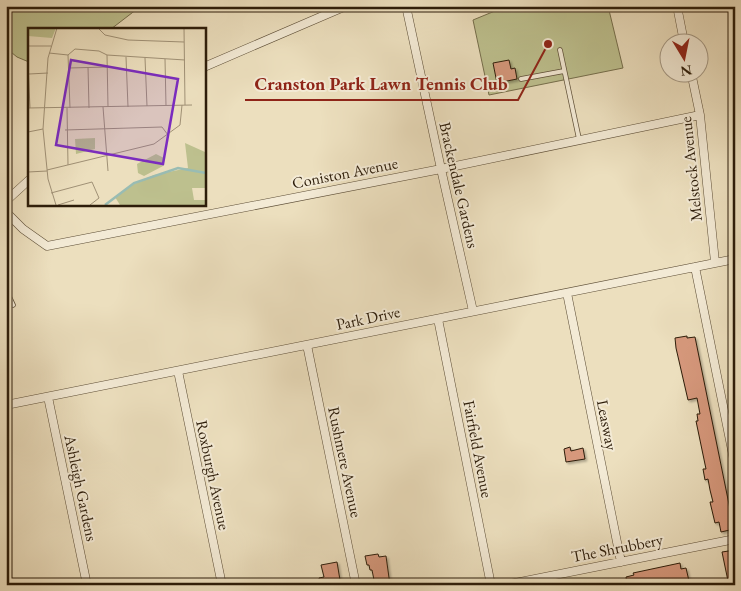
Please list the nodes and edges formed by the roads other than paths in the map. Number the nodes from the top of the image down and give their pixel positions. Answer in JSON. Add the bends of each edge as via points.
{"nodes":[{"id":1,"x":346,"y":6,"type":"edge"},
{"id":2,"x":406,"y":6,"type":"edge"},
{"id":3,"x":677,"y":6,"type":"edge"},
{"id":4,"x":682,"y":32,"type":"edge"},
{"id":5,"x":560,"y":50,"type":"dead end"},
{"id":6,"x":205,"y":67,"type":"edge"},
{"id":7,"x":564,"y":71,"type":"junction"},
{"id":8,"x":521,"y":79,"type":"dead end"},
{"id":9,"x":693,"y":82,"type":"edge"},
{"id":10,"x":700,"y":115,"type":"junction"},
{"id":11,"x":579,"y":139,"type":"junction"},
{"id":12,"x":440,"y":168,"type":"junction"},
{"id":13,"x":28,"y":181,"type":"edge"},
{"id":14,"x":6,"y":200,"type":"edge"},
{"id":15,"x":6,"y":212,"type":"edge"},
{"id":16,"x":735,"y":258,"type":"edge"},
{"id":17,"x":715,"y":262,"type":"junction"},
{"id":18,"x":695,"y":267,"type":"junction"},
{"id":19,"x":6,"y":290,"type":"edge"},
{"id":20,"x":567,"y":293,"type":"junction"},
{"id":21,"x":12,"y":305,"type":"dead end"},
{"id":22,"x":473,"y":311,"type":"junction"},
{"id":23,"x":438,"y":319,"type":"junction"},
{"id":24,"x":307,"y":345,"type":"junction"},
{"id":25,"x":178,"y":371,"type":"junction"},
{"id":26,"x":48,"y":397,"type":"junction"},
{"id":27,"x":6,"y":405,"type":"edge"},
{"id":28,"x":735,"y":465,"type":"edge"},
{"id":29,"x":735,"y":539,"type":"edge"},
{"id":30,"x":621,"y":562,"type":"junction"},
{"id":31,"x":87,"y":585,"type":"edge"},
{"id":32,"x":222,"y":585,"type":"edge"},
{"id":33,"x":356,"y":585,"type":"edge"},
{"id":34,"x":491,"y":585,"type":"edge"},
{"id":35,"x":505,"y":585,"type":"edge"}],
"edges":[{"from":1,"to":6,"type":"street"},
{"from":2,"to":12,"type":"street","name":"Brackendale Gardens"},
{"from":3,"to":4,"type":"street"},
{"from":5,"to":7,"type":"lane"},
{"from":7,"to":8,"type":"lane"},
{"from":7,"to":11,"type":"lane"},
{"from":9,"to":10,"type":"street","name":"Melstock Avenue"},
{"from":10,"to":11,"type":"street","name":"Coniston Avenue"},
{"from":10,"to":17,"type":"street","name":"Melstock Avenue"},
{"from":11,"to":12,"type":"street","name":"Coniston Avenue"},
{"from":12,"to":15,"type":"street","name":"Coniston Avenue","via":[[48,246],[23,229]]},
{"from":12,"to":22,"type":"street","name":"Brackendale Gardens"},
{"from":13,"to":14,"type":"street"},
{"from":16,"to":17,"type":"street","name":"Park Drive"},
{"from":17,"to":18,"type":"street","name":"Park Drive"},
{"from":18,"to":20,"type":"street","name":"Park Drive"},
{"from":18,"to":28,"type":"street"},
{"from":19,"to":21,"type":"lane"},
{"from":20,"to":22,"type":"street","name":"Park Drive"},
{"from":20,"to":30,"type":"street","name":"Leasway"},
{"from":22,"to":23,"type":"street","name":"Park Drive"},
{"from":23,"to":24,"type":"street","name":"Park Drive"},
{"from":23,"to":34,"type":"street","name":"Fairfield Avenue"},
{"from":24,"to":25,"type":"street","name":"Park Drive"},
{"from":24,"to":33,"type":"street","name":"Rushmere Avenue"},
{"from":25,"to":26,"type":"street","name":"Park Drive"},
{"from":25,"to":32,"type":"street","name":"Roxburgh Avenue"},
{"from":26,"to":27,"type":"street","name":"Park Drive"},
{"from":26,"to":31,"type":"street","name":"Ashleigh Gardens"},
{"from":29,"to":30,"type":"street","name":"The Shrubbery"},
{"from":30,"to":35,"type":"street","name":"The Shrubbery"}]}
